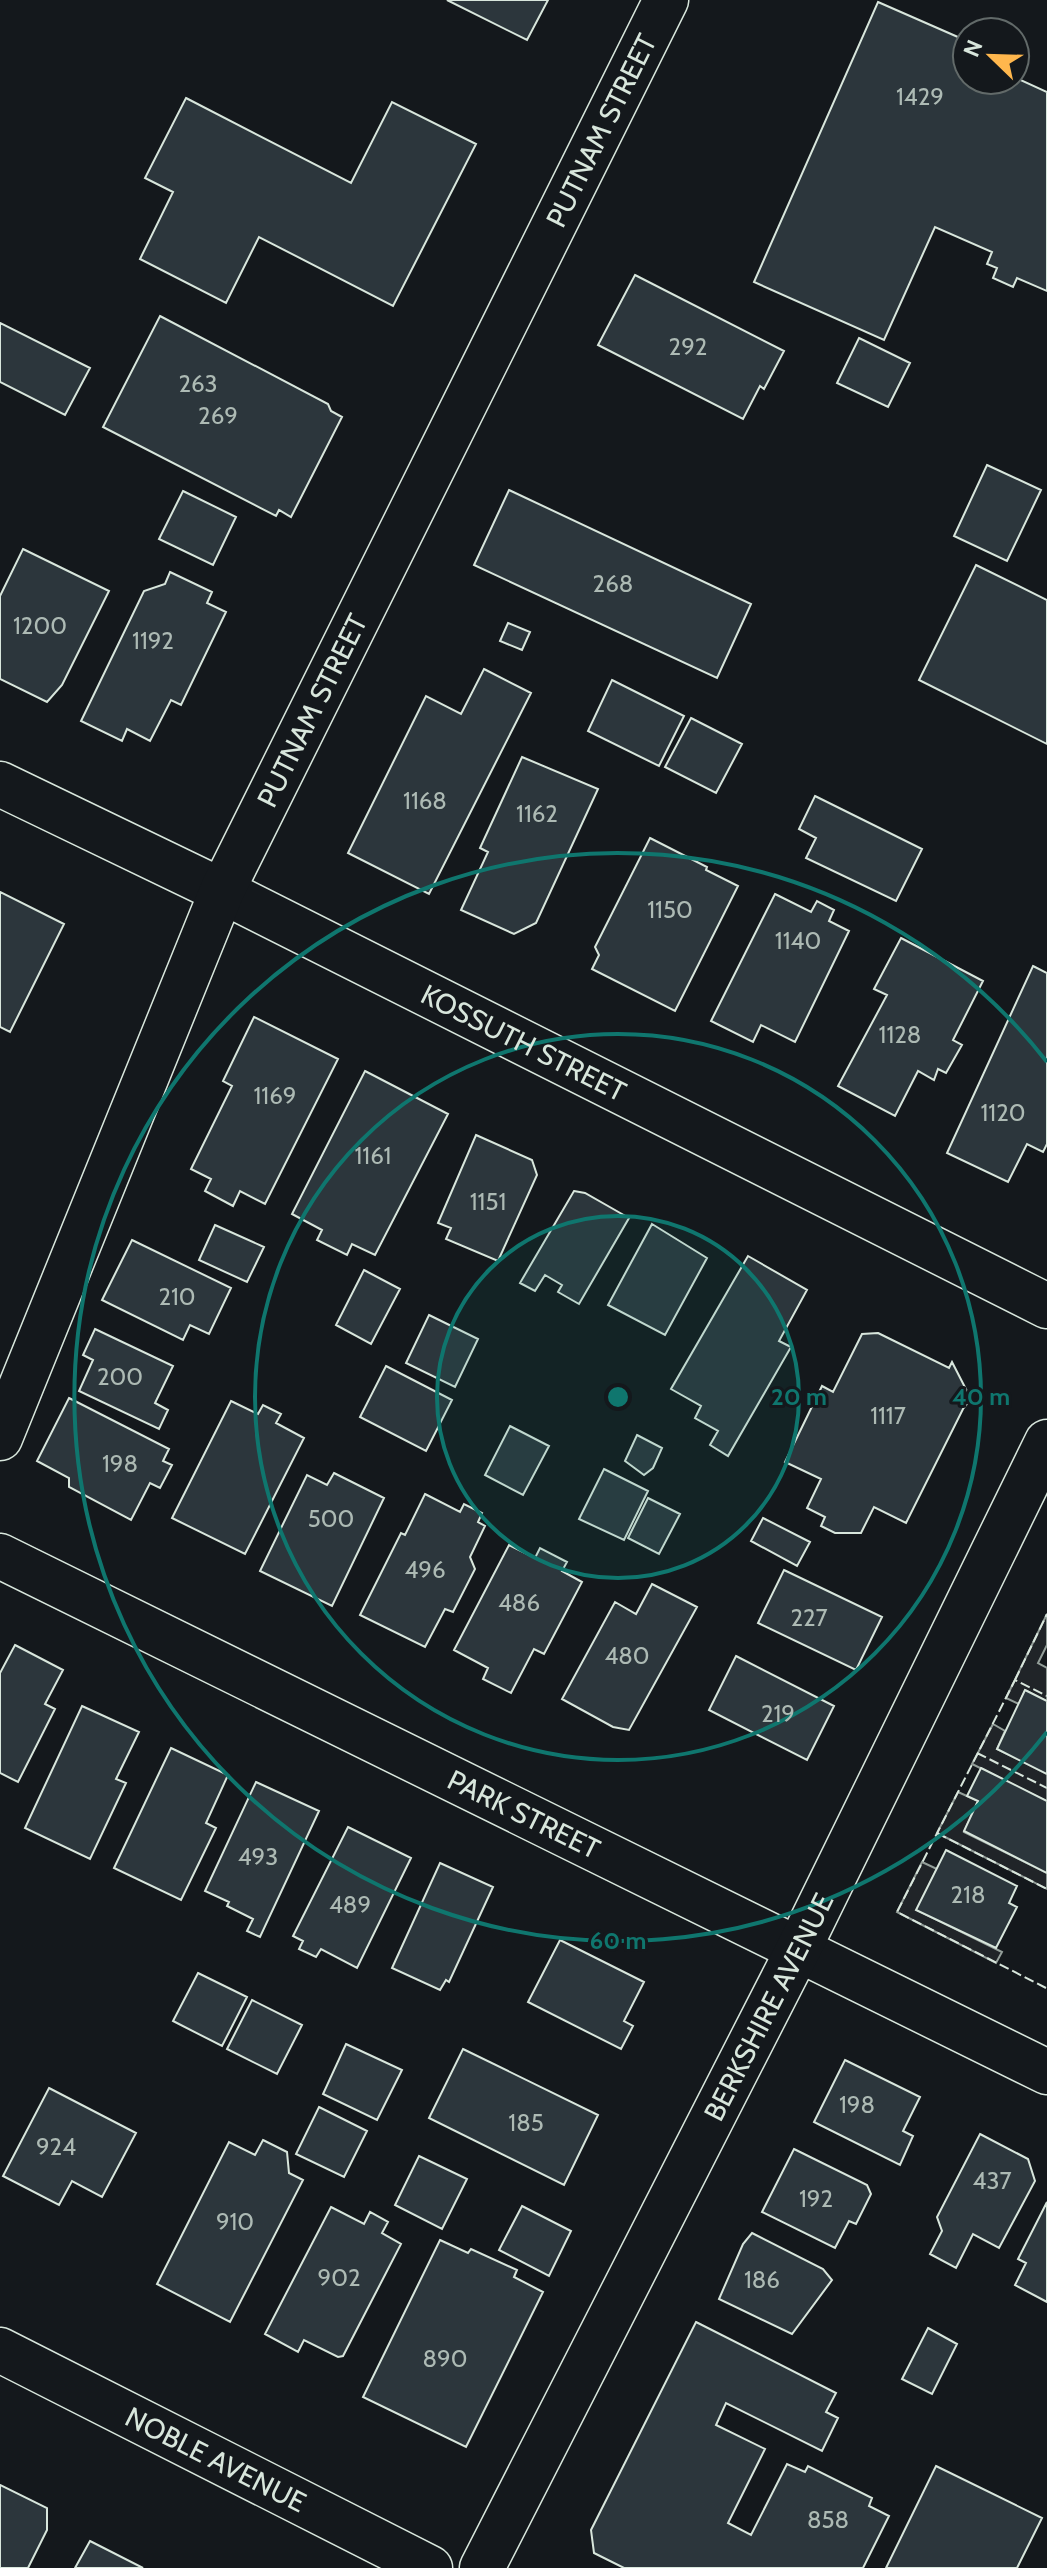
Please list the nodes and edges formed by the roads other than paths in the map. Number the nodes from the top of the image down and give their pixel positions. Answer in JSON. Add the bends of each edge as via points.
{"nodes":[{"id":1,"x":666,"y":0,"type":"edge"},
{"id":2,"x":0,"y":784,"type":"edge"},
{"id":3,"x":222,"y":891,"type":"junction"},
{"id":4,"x":1047,"y":1306,"type":"edge"},
{"id":5,"x":0,"y":1438,"type":"edge"},
{"id":6,"x":1047,"y":1442,"type":"edge"},
{"id":7,"x":0,"y":1556,"type":"edge"},
{"id":8,"x":799,"y":1948,"type":"junction"},
{"id":9,"x":1047,"y":2072,"type":"edge"},
{"id":10,"x":0,"y":2350,"type":"edge"},
{"id":11,"x":430,"y":2568,"type":"edge"},
{"id":12,"x":482,"y":2568,"type":"edge"}],
"edges":[{"from":1,"to":3,"type":"street","name":"PUTNAM STREET"},
{"from":2,"to":3,"type":"street","name":"KOSSUTH STREET"},
{"from":3,"to":4,"type":"street","name":"KOSSUTH STREET"},
{"from":3,"to":5,"type":"street","name":"PUTNAM STREET"},
{"from":6,"to":8,"type":"street","name":"BERKSHIRE AVENUE"},
{"from":7,"to":8,"type":"street","name":"PARK STREET"},
{"from":8,"to":9,"type":"street","name":"PARK STREET"},
{"from":8,"to":12,"type":"street","name":"BERKSHIRE AVENUE"},
{"from":10,"to":11,"type":"street","name":"NOBLE AVENUE"}]}
